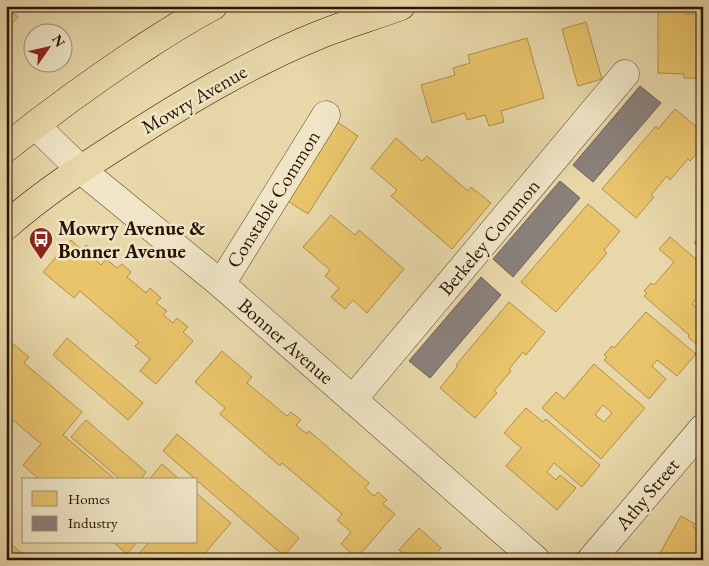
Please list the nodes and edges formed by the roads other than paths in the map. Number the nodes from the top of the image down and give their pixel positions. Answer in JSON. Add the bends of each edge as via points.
{"nodes":[{"id":1,"x":213,"y":6,"type":"edge"},
{"id":2,"x":401,"y":6,"type":"edge"},
{"id":3,"x":191,"y":12,"type":"edge"},
{"id":4,"x":625,"y":74,"type":"dead end"},
{"id":5,"x":326,"y":115,"type":"dead end"},
{"id":6,"x":35,"y":124,"type":"junction"},
{"id":7,"x":6,"y":148,"type":"edge"},
{"id":8,"x":80,"y":169,"type":"junction"},
{"id":9,"x":6,"y":226,"type":"edge"},
{"id":10,"x":221,"y":284,"type":"junction"},
{"id":11,"x":353,"y":399,"type":"junction"},
{"id":12,"x":703,"y":428,"type":"edge"},
{"id":13,"x":536,"y":560,"type":"edge"},
{"id":14,"x":591,"y":560,"type":"edge"}],
"edges":[{"from":1,"to":3,"type":"main road"},
{"from":2,"to":8,"type":"main road","name":"Mowry Avenue","via":[[319,35],[244,69]]},
{"from":3,"to":6,"type":"main road"},
{"from":4,"to":11,"type":"street","name":"Berkeley Common"},
{"from":5,"to":10,"type":"street","name":"Constable Common"},
{"from":6,"to":7,"type":"main road"},
{"from":6,"to":8,"type":"street","name":"Bonner Avenue"},
{"from":8,"to":9,"type":"main road","name":"Mowry Avenue"},
{"from":8,"to":10,"type":"street","name":"Bonner Avenue"},
{"from":10,"to":11,"type":"street","name":"Bonner Avenue"},
{"from":11,"to":13,"type":"street","name":"Bonner Avenue"},
{"from":12,"to":14,"type":"street","name":"Athy Street"}]}
